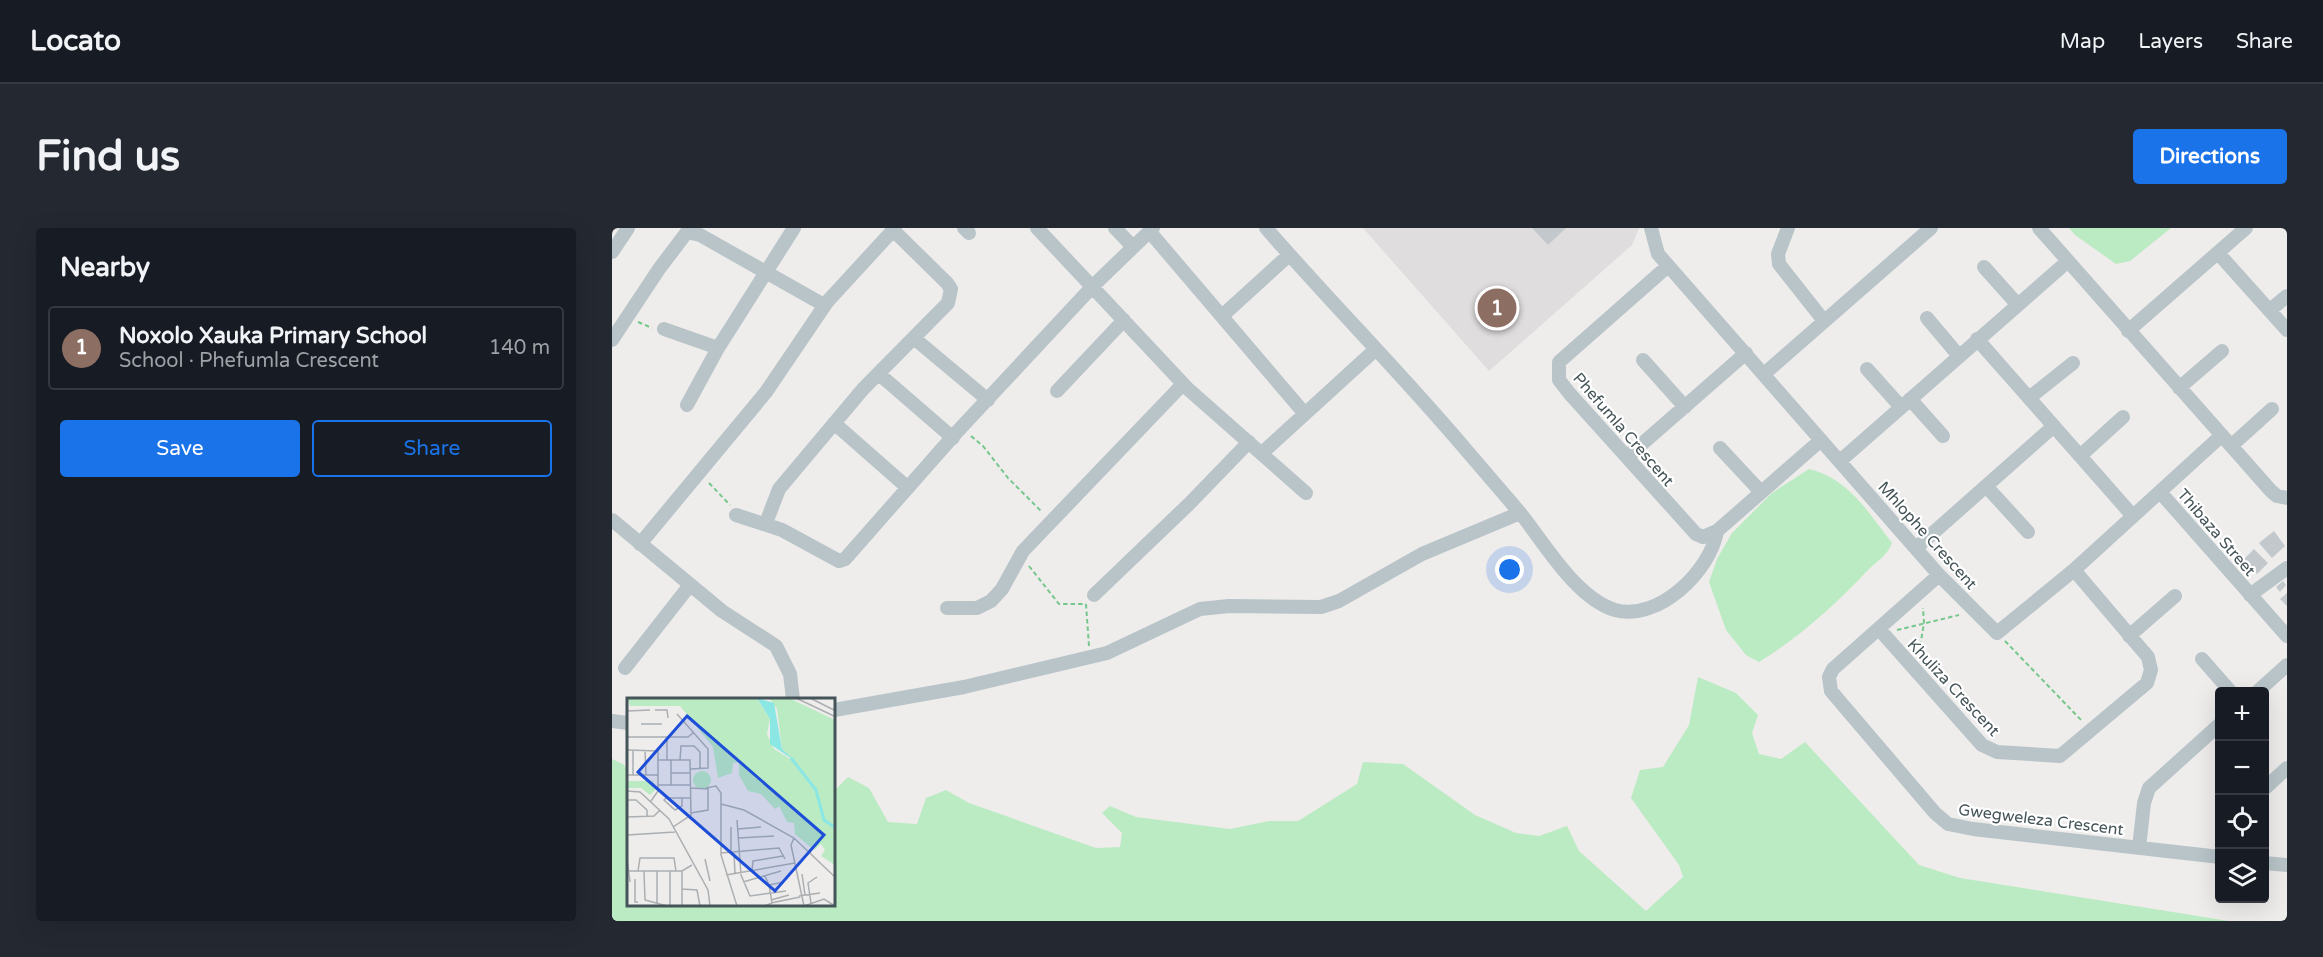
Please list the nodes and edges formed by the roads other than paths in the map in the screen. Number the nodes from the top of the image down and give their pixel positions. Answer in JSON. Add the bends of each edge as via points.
{"nodes":[{"id":1,"x":628,"y":228,"type":"edge"},
{"id":2,"x":794,"y":228,"type":"edge"},
{"id":3,"x":1115,"y":228,"type":"edge"},
{"id":4,"x":1266,"y":228,"type":"edge"},
{"id":5,"x":1651,"y":228,"type":"edge"},
{"id":6,"x":1788,"y":228,"type":"edge"},
{"id":7,"x":1931,"y":228,"type":"edge"},
{"id":8,"x":2039,"y":228,"type":"edge"},
{"id":9,"x":2246,"y":228,"type":"edge"},
{"id":10,"x":894,"y":229,"type":"edge"},
{"id":11,"x":1039,"y":229,"type":"edge"},
{"id":12,"x":684,"y":230,"type":"edge"},
{"id":13,"x":1151,"y":230,"type":"edge"},
{"id":14,"x":1133,"y":247,"type":"junction"},
{"id":15,"x":612,"y":252,"type":"edge"},
{"id":16,"x":2218,"y":253,"type":"junction"},
{"id":17,"x":1289,"y":255,"type":"junction"},
{"id":18,"x":2068,"y":261,"type":"junction"},
{"id":19,"x":1668,"y":266,"type":"junction"},
{"id":20,"x":1984,"y":267,"type":"dead end"},
{"id":21,"x":766,"y":272,"type":"junction"},
{"id":22,"x":1093,"y":285,"type":"junction"},
{"id":23,"x":2287,"y":296,"type":"edge"},
{"id":24,"x":2017,"y":304,"type":"junction"},
{"id":25,"x":824,"y":305,"type":"junction"},
{"id":26,"x":2270,"y":310,"type":"junction"},
{"id":27,"x":1222,"y":316,"type":"junction"},
{"id":28,"x":1927,"y":318,"type":"dead end"},
{"id":29,"x":1124,"y":320,"type":"junction"},
{"id":30,"x":1824,"y":321,"type":"junction"},
{"id":31,"x":664,"y":329,"type":"road end"},
{"id":32,"x":2287,"y":330,"type":"edge"},
{"id":33,"x":2128,"y":331,"type":"junction"},
{"id":34,"x":915,"y":339,"type":"junction"},
{"id":35,"x":1977,"y":339,"type":"junction"},
{"id":36,"x":612,"y":340,"type":"edge"},
{"id":37,"x":718,"y":348,"type":"junction"},
{"id":38,"x":1376,"y":350,"type":"junction"},
{"id":39,"x":2223,"y":351,"type":"dead end"},
{"id":40,"x":1746,"y":353,"type":"junction"},
{"id":41,"x":1959,"y":356,"type":"junction"},
{"id":42,"x":1643,"y":360,"type":"dead end"},
{"id":43,"x":2073,"y":363,"type":"dead end"},
{"id":44,"x":1867,"y":369,"type":"dead end"},
{"id":45,"x":879,"y":374,"type":"junction"},
{"id":46,"x":1764,"y":374,"type":"junction"},
{"id":47,"x":1183,"y":384,"type":"junction"},
{"id":48,"x":2179,"y":388,"type":"junction"},
{"id":49,"x":1057,"y":391,"type":"dead end"},
{"id":50,"x":2029,"y":398,"type":"junction"},
{"id":51,"x":988,"y":400,"type":"junction"},
{"id":52,"x":1905,"y":403,"type":"junction"},
{"id":53,"x":687,"y":405,"type":"dead end"},
{"id":54,"x":1685,"y":406,"type":"junction"},
{"id":55,"x":2272,"y":409,"type":"dead end"},
{"id":56,"x":1305,"y":414,"type":"junction"},
{"id":57,"x":2123,"y":417,"type":"dead end"},
{"id":58,"x":834,"y":423,"type":"junction"},
{"id":59,"x":2054,"y":426,"type":"junction"},
{"id":60,"x":957,"y":433,"type":"junction"},
{"id":61,"x":1943,"y":436,"type":"dead end"},
{"id":62,"x":1821,"y":440,"type":"junction"},
{"id":63,"x":2226,"y":441,"type":"junction"},
{"id":64,"x":1249,"y":442,"type":"junction"},
{"id":65,"x":1720,"y":448,"type":"dead end"},
{"id":66,"x":1262,"y":453,"type":"junction"},
{"id":67,"x":2080,"y":456,"type":"junction"},
{"id":68,"x":1627,"y":457,"type":"junction"},
{"id":69,"x":1840,"y":461,"type":"junction"},
{"id":70,"x":1986,"y":486,"type":"junction"},
{"id":71,"x":908,"y":488,"type":"junction"},
{"id":72,"x":1761,"y":492,"type":"junction"},
{"id":73,"x":2160,"y":492,"type":"junction"},
{"id":74,"x":1306,"y":493,"type":"dead end"},
{"id":75,"x":2287,"y":498,"type":"edge"},
{"id":76,"x":1520,"y":513,"type":"junction"},
{"id":77,"x":735,"y":515,"type":"road end"},
{"id":78,"x":2132,"y":515,"type":"junction"},
{"id":79,"x":613,"y":522,"type":"edge"},
{"id":80,"x":766,"y":523,"type":"junction"},
{"id":81,"x":1717,"y":531,"type":"junction"},
{"id":82,"x":2028,"y":532,"type":"dead end"},
{"id":83,"x":640,"y":543,"type":"junction"},
{"id":84,"x":1916,"y":548,"type":"junction"},
{"id":85,"x":2287,"y":568,"type":"edge"},
{"id":86,"x":2074,"y":570,"type":"junction"},
{"id":87,"x":1939,"y":574,"type":"junction"},
{"id":88,"x":690,"y":585,"type":"junction"},
{"id":89,"x":2250,"y":595,"type":"junction"},
{"id":90,"x":2175,"y":596,"type":"dead end"},
{"id":91,"x":1090,"y":599,"type":"road end"},
{"id":92,"x":947,"y":608,"type":"dead end"},
{"id":93,"x":1881,"y":631,"type":"junction"},
{"id":94,"x":2129,"y":636,"type":"junction"},
{"id":95,"x":2287,"y":636,"type":"edge"},
{"id":96,"x":2202,"y":659,"type":"dead end"},
{"id":97,"x":2287,"y":665,"type":"edge"},
{"id":98,"x":625,"y":668,"type":"dead end"},
{"id":99,"x":2227,"y":687,"type":"edge"},
{"id":100,"x":2263,"y":687,"type":"edge"},
{"id":101,"x":793,"y":698,"type":"edge"},
{"id":102,"x":836,"y":710,"type":"edge"},
{"id":103,"x":612,"y":721,"type":"edge"},
{"id":104,"x":627,"y":723,"type":"edge"},
{"id":105,"x":2215,"y":729,"type":"edge"},
{"id":106,"x":2287,"y":768,"type":"edge"},
{"id":107,"x":2269,"y":785,"type":"edge"},
{"id":108,"x":2139,"y":848,"type":"junction"},
{"id":109,"x":2215,"y":856,"type":"edge"},
{"id":110,"x":2269,"y":863,"type":"edge"},
{"id":111,"x":2287,"y":865,"type":"edge"}],
"edges":[{"from":1,"to":15,"type":"street"},
{"from":2,"to":21,"type":"street"},
{"from":3,"to":14,"type":"street"},
{"from":4,"to":17,"type":"street"},
{"from":5,"to":19,"type":"street","name":"Mhlophe Crescent","via":[[1654,245]]},
{"from":6,"to":30,"type":"street","via":[[1778,254],[1779,264]]},
{"from":7,"to":30,"type":"street"},
{"from":8,"to":18,"type":"street"},
{"from":9,"to":16,"type":"street"},
{"from":10,"to":25,"type":"street"},
{"from":10,"to":34,"type":"street","via":[[951,289],[944,309]]},
{"from":11,"to":22,"type":"street"},
{"from":12,"to":21,"type":"street"},
{"from":12,"to":36,"type":"street"},
{"from":13,"to":14,"type":"street"},
{"from":13,"to":27,"type":"street"},
{"from":14,"to":22,"type":"street"},
{"from":16,"to":26,"type":"street"},
{"from":16,"to":33,"type":"street"},
{"from":17,"to":27,"type":"street"},
{"from":17,"to":38,"type":"street"},
{"from":18,"to":24,"type":"street"},
{"from":18,"to":33,"type":"street"},
{"from":19,"to":40,"type":"street","name":"Mhlophe Crescent"},
{"from":19,"to":68,"type":"street","name":"Phefumla Crescent","via":[[1562,359],[1558,367],[1559,380]]},
{"from":20,"to":24,"type":"street"},
{"from":21,"to":25,"type":"street"},
{"from":21,"to":37,"type":"street"},
{"from":22,"to":29,"type":"street"},
{"from":22,"to":51,"type":"street"},
{"from":23,"to":26,"type":"street"},
{"from":24,"to":35,"type":"street"},
{"from":25,"to":83,"type":"street","via":[[766,392]]},
{"from":26,"to":32,"type":"street"},
{"from":27,"to":56,"type":"street"},
{"from":28,"to":41,"type":"street"},
{"from":29,"to":47,"type":"street"},
{"from":29,"to":49,"type":"street"},
{"from":30,"to":46,"type":"street"},
{"from":31,"to":37,"type":"street"},
{"from":33,"to":48,"type":"street"},
{"from":34,"to":45,"type":"street"},
{"from":34,"to":51,"type":"street"},
{"from":35,"to":41,"type":"street"},
{"from":35,"to":50,"type":"street"},
{"from":37,"to":53,"type":"street"},
{"from":38,"to":56,"type":"street"},
{"from":38,"to":76,"type":"street"},
{"from":39,"to":48,"type":"street"},
{"from":40,"to":46,"type":"street","name":"Mhlophe Crescent"},
{"from":40,"to":54,"type":"street"},
{"from":41,"to":52,"type":"street"},
{"from":42,"to":54,"type":"street"},
{"from":43,"to":50,"type":"street"},
{"from":44,"to":52,"type":"street"},
{"from":45,"to":58,"type":"street"},
{"from":45,"to":60,"type":"street"},
{"from":46,"to":62,"type":"street","name":"Mhlophe Crescent"},
{"from":47,"to":64,"type":"street"},
{"from":47,"to":92,"type":"street","via":[[1020,556],[991,601],[977,608]]},
{"from":48,"to":63,"type":"street"},
{"from":50,"to":59,"type":"street"},
{"from":51,"to":60,"type":"street"},
{"from":52,"to":61,"type":"street"},
{"from":52,"to":69,"type":"street"},
{"from":54,"to":68,"type":"street"},
{"from":55,"to":63,"type":"street"},
{"from":56,"to":66,"type":"street"},
{"from":57,"to":67,"type":"street"},
{"from":58,"to":71,"type":"street"},
{"from":58,"to":80,"type":"street","via":[[780,489]]},
{"from":59,"to":67,"type":"street"},
{"from":59,"to":70,"type":"street"},
{"from":60,"to":71,"type":"street"},
{"from":62,"to":69,"type":"street","name":"Mhlophe Crescent"},
{"from":62,"to":72,"type":"street"},
{"from":63,"to":73,"type":"street"},
{"from":63,"to":75,"type":"street","via":[[2271,491]]},
{"from":64,"to":66,"type":"street"},
{"from":64,"to":91,"type":"street"},
{"from":65,"to":72,"type":"street"},
{"from":66,"to":74,"type":"street"},
{"from":67,"to":78,"type":"street"},
{"from":68,"to":81,"type":"street","name":"Phefumla Crescent","via":[[1696,534],[1707,536]]},
{"from":69,"to":84,"type":"street","name":"Mhlophe Crescent"},
{"from":70,"to":82,"type":"street"},
{"from":70,"to":84,"type":"street"},
{"from":71,"to":80,"type":"street","via":[[842,561]]},
{"from":72,"to":81,"type":"street"},
{"from":73,"to":78,"type":"street"},
{"from":73,"to":89,"type":"street","name":"Thibaza Street"},
{"from":76,"to":81,"type":"street","via":[[1562,568],[1586,592],[1616,610],[1643,609],[1682,589],[1713,551]]},
{"from":76,"to":102,"type":"street","via":[[1422,554],[1339,601],[1321,607],[1200,609],[1089,658],[964,687]]},
{"from":77,"to":80,"type":"street"},
{"from":78,"to":86,"type":"street"},
{"from":79,"to":83,"type":"street"},
{"from":83,"to":88,"type":"street"},
{"from":84,"to":87,"type":"street","name":"Mhlophe Crescent"},
{"from":85,"to":89,"type":"street","name":"Thibaza Street"},
{"from":86,"to":87,"type":"street","name":"Mhlophe Crescent","via":[[1997,633]]},
{"from":86,"to":94,"type":"street","name":"Khuliza Crescent"},
{"from":87,"to":93,"type":"street","name":"Gwegweleza Crescent"},
{"from":88,"to":98,"type":"street"},
{"from":88,"to":101,"type":"street","via":[[776,646],[790,674]]},
{"from":89,"to":95,"type":"street","name":"Thibaza Street"},
{"from":90,"to":94,"type":"street"},
{"from":93,"to":94,"type":"street","name":"Khuliza Crescent","via":[[1982,745],[1991,750],[2055,757],[2066,753],[2150,677],[2150,661]]},
{"from":93,"to":108,"type":"street","name":"Gwegweleza Crescent","via":[[1833,669],[1830,688],[1942,820],[1973,830]]},
{"from":96,"to":99,"type":"street"},
{"from":97,"to":100,"type":"street"},
{"from":103,"to":104,"type":"street"},
{"from":105,"to":108,"type":"street","via":[[2149,788]]},
{"from":106,"to":107,"type":"street"},
{"from":108,"to":109,"type":"street","name":"Gwegweleza Crescent"},
{"from":110,"to":111,"type":"street"}]}
